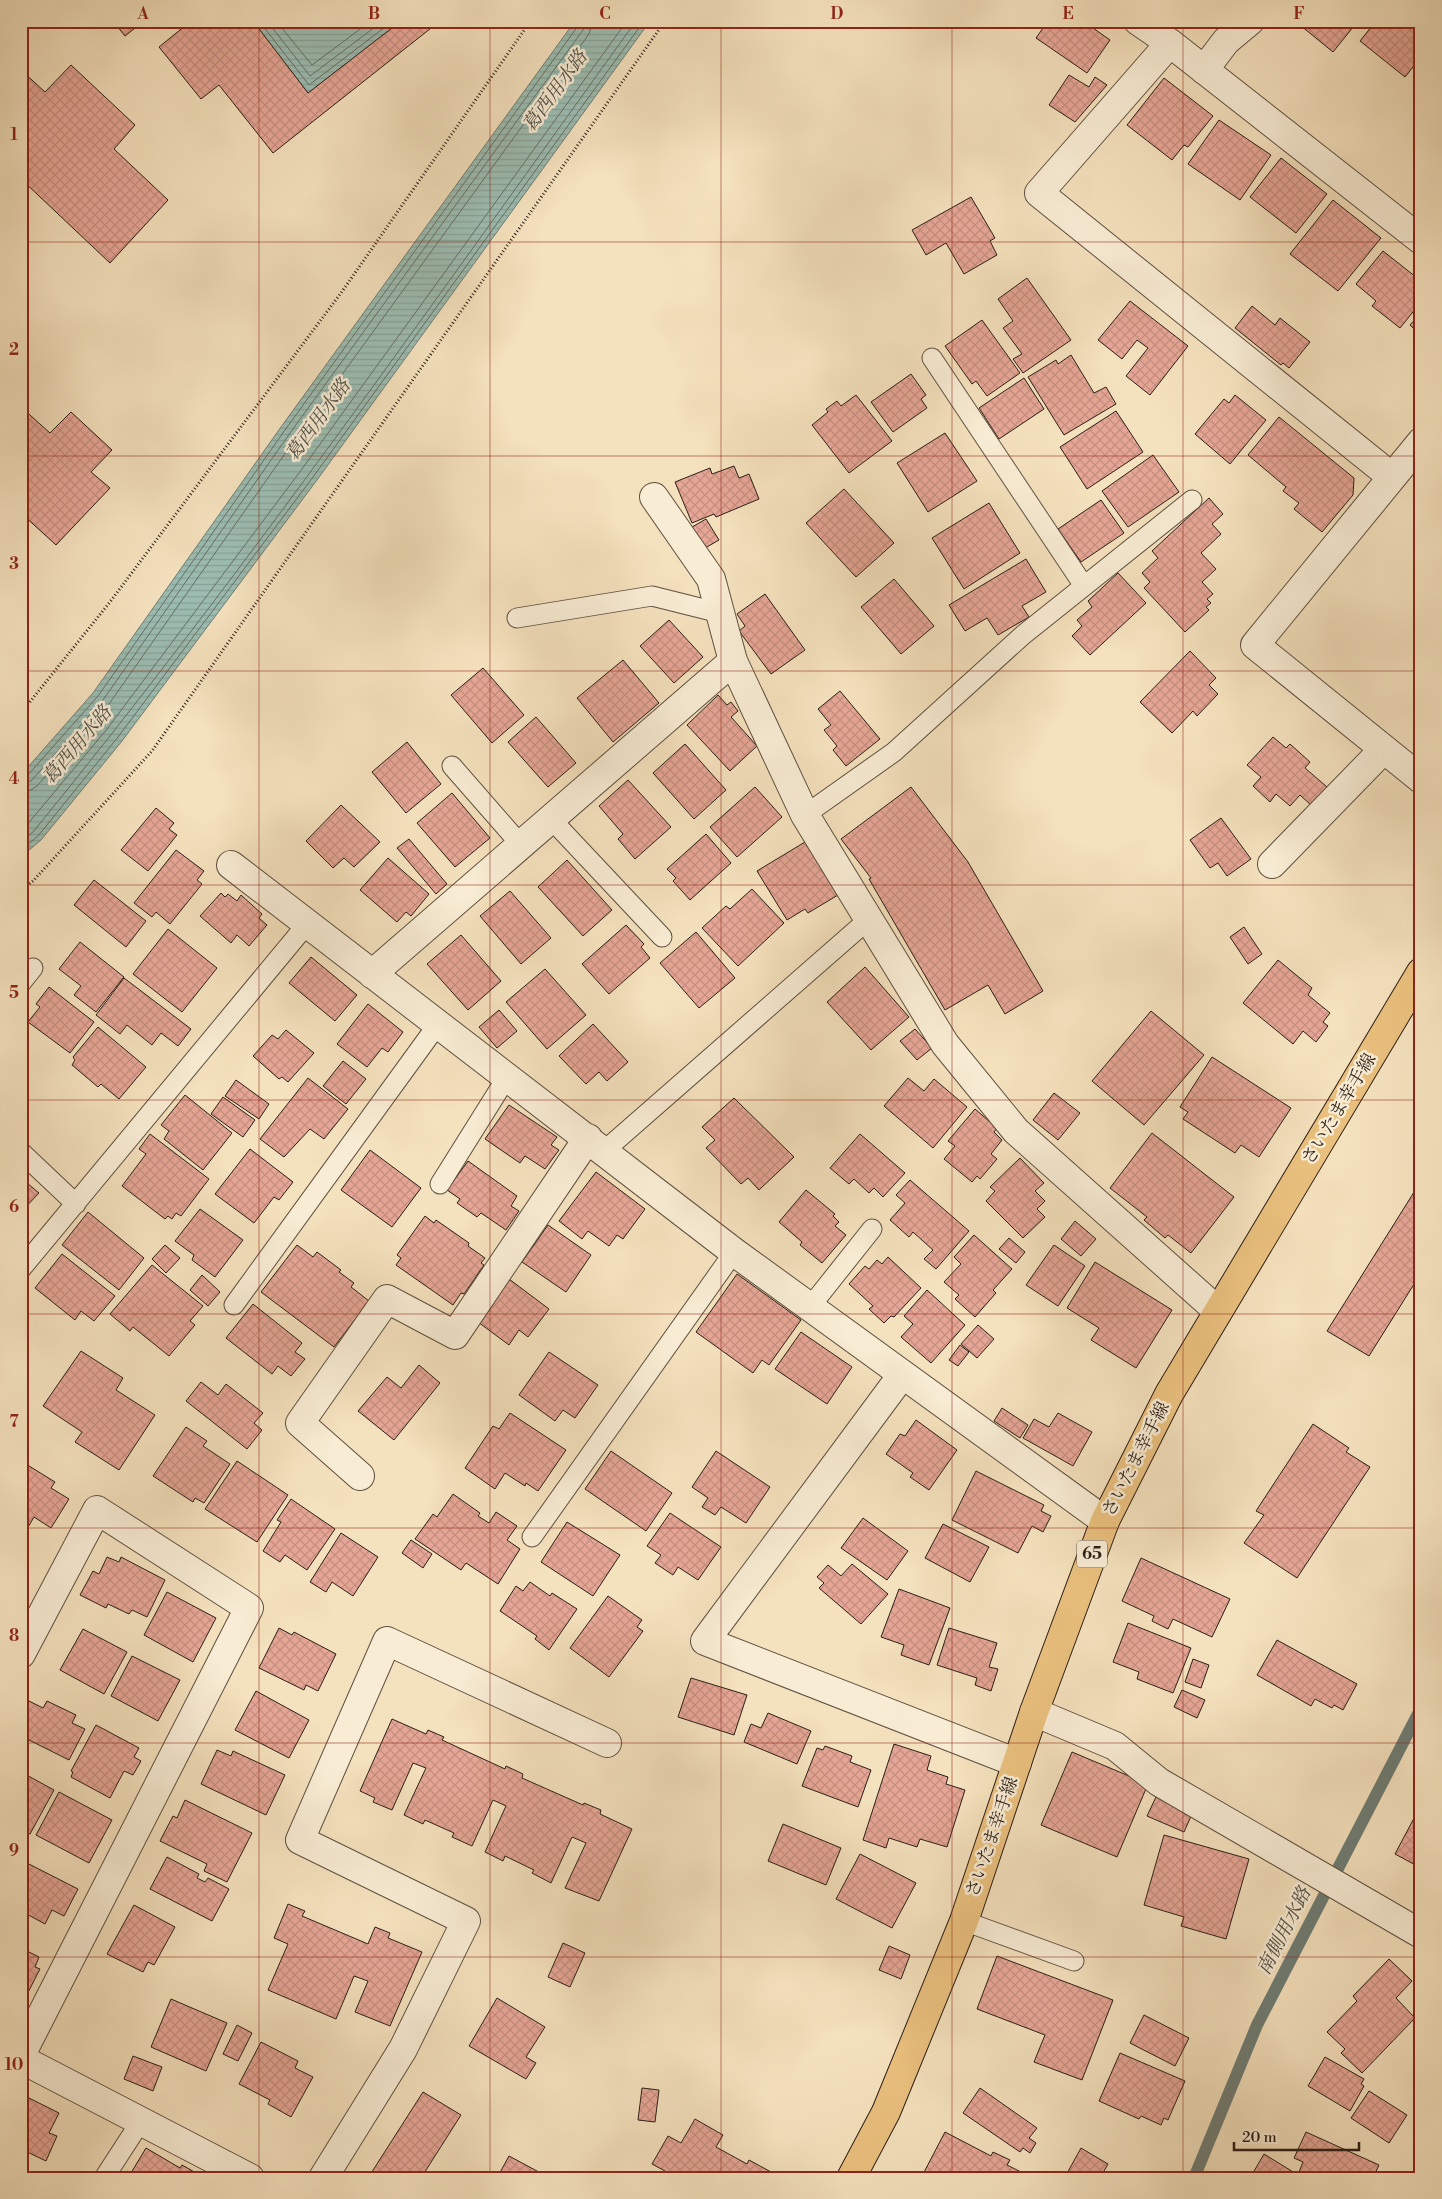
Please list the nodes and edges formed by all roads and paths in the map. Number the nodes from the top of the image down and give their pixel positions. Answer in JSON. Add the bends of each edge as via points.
{"nodes":[{"id":1,"x":520,"y":21,"type":"edge"},
{"id":2,"x":666,"y":21,"type":"edge"},
{"id":3,"x":1138,"y":21,"type":"edge"},
{"id":4,"x":1250,"y":21,"type":"edge"},
{"id":5,"x":1170,"y":43,"type":"junction"},
{"id":6,"x":1204,"y":70,"type":"junction"},
{"id":7,"x":1421,"y":240,"type":"edge"},
{"id":8,"x":932,"y":358,"type":"dead end"},
{"id":9,"x":1421,"y":442,"type":"edge"},
{"id":10,"x":1392,"y":477,"type":"junction"},
{"id":11,"x":654,"y":497,"type":"dead end"},
{"id":12,"x":1192,"y":500,"type":"dead end"},
{"id":13,"x":1084,"y":586,"type":"junction"},
{"id":14,"x":720,"y":613,"type":"junction"},
{"id":15,"x":517,"y":618,"type":"dead end"},
{"id":16,"x":733,"y":661,"type":"junction"},
{"id":17,"x":21,"y":713,"type":"edge"},
{"id":18,"x":1384,"y":749,"type":"junction"},
{"id":19,"x":452,"y":766,"type":"dead end"},
{"id":20,"x":1421,"y":779,"type":"edge"},
{"id":21,"x":805,"y":815,"type":"junction"},
{"id":22,"x":551,"y":819,"type":"junction"},
{"id":23,"x":521,"y":845,"type":"junction"},
{"id":24,"x":1272,"y":864,"type":"dead end"},
{"id":25,"x":230,"y":865,"type":"dead end"},
{"id":26,"x":21,"y":890,"type":"edge"},
{"id":27,"x":869,"y":920,"type":"junction"},
{"id":28,"x":307,"y":924,"type":"junction"},
{"id":29,"x":662,"y":937,"type":"dead end"},
{"id":30,"x":33,"y":968,"type":"dead end"},
{"id":31,"x":1421,"y":972,"type":"edge"},
{"id":32,"x":372,"y":974,"type":"junction"},
{"id":33,"x":21,"y":983,"type":"edge"},
{"id":34,"x":438,"y":1024,"type":"junction"},
{"id":35,"x":507,"y":1077,"type":"junction"},
{"id":36,"x":596,"y":1145,"type":"junction"},
{"id":37,"x":21,"y":1152,"type":"edge"},
{"id":38,"x":440,"y":1184,"type":"dead end"},
{"id":39,"x":76,"y":1204,"type":"junction"},
{"id":40,"x":872,"y":1229,"type":"dead end"},
{"id":41,"x":734,"y":1252,"type":"junction"},
{"id":42,"x":21,"y":1269,"type":"edge"},
{"id":43,"x":234,"y":1306,"type":"dead end"},
{"id":44,"x":810,"y":1308,"type":"junction"},
{"id":45,"x":1218,"y":1311,"type":"junction"},
{"id":46,"x":902,"y":1375,"type":"junction"},
{"id":47,"x":360,"y":1476,"type":"dead end"},
{"id":48,"x":1104,"y":1521,"type":"junction"},
{"id":49,"x":532,"y":1537,"type":"dead end"},
{"id":50,"x":21,"y":1654,"type":"edge"},
{"id":51,"x":1034,"y":1712,"type":"junction"},
{"id":52,"x":607,"y":1743,"type":"dead end"},
{"id":53,"x":1017,"y":1763,"type":"junction"},
{"id":54,"x":964,"y":1921,"type":"junction"},
{"id":55,"x":1421,"y":1934,"type":"edge"},
{"id":56,"x":1074,"y":1961,"type":"dead end"},
{"id":57,"x":21,"y":2055,"type":"edge"},
{"id":58,"x":21,"y":2059,"type":"edge"},
{"id":59,"x":141,"y":2122,"type":"junction"},
{"id":60,"x":104,"y":2178,"type":"edge"},
{"id":61,"x":250,"y":2178,"type":"edge"},
{"id":62,"x":323,"y":2178,"type":"edge"},
{"id":63,"x":851,"y":2178,"type":"edge"}],
"edges":[{"from":1,"to":17,"type":"path","via":[[525,29],[341,293],[110,602]]},
{"from":2,"to":26,"type":"path","via":[[152,750],[34,881]]},
{"from":3,"to":5,"type":"street"},
{"from":4,"to":6,"type":"street","via":[[1226,41]]},
{"from":5,"to":6,"type":"street"},
{"from":5,"to":10,"type":"street","via":[[1040,193]]},
{"from":6,"to":7,"type":"street"},
{"from":8,"to":13,"type":"lane"},
{"from":9,"to":10,"type":"street"},
{"from":10,"to":18,"type":"street","via":[[1255,645]]},
{"from":11,"to":14,"type":"street","via":[[711,579]]},
{"from":12,"to":13,"type":"lane"},
{"from":13,"to":21,"type":"lane","via":[[1023,635],[894,752]]},
{"from":14,"to":15,"type":"lane","via":[[652,596]]},
{"from":14,"to":16,"type":"street"},
{"from":16,"to":21,"type":"street"},
{"from":16,"to":22,"type":"street"},
{"from":18,"to":20,"type":"street"},
{"from":18,"to":24,"type":"street"},
{"from":19,"to":23,"type":"lane"},
{"from":21,"to":27,"type":"street"},
{"from":22,"to":23,"type":"street"},
{"from":22,"to":29,"type":"lane"},
{"from":23,"to":32,"type":"street"},
{"from":25,"to":28,"type":"street"},
{"from":27,"to":36,"type":"lane"},
{"from":27,"to":45,"type":"street","via":[[945,1044],[1016,1131]]},
{"from":28,"to":32,"type":"street"},
{"from":28,"to":39,"type":"lane"},
{"from":30,"to":33,"type":"lane"},
{"from":31,"to":45,"type":"main road","name":"さいたま幸手線","number":"65"},
{"from":32,"to":34,"type":"street"},
{"from":34,"to":35,"type":"street"},
{"from":34,"to":43,"type":"lane"},
{"from":35,"to":36,"type":"street"},
{"from":35,"to":38,"type":"lane"},
{"from":36,"to":41,"type":"street"},
{"from":36,"to":47,"type":"street","via":[[455,1335],[388,1299],[300,1422]]},
{"from":37,"to":39,"type":"lane"},
{"from":39,"to":42,"type":"lane"},
{"from":40,"to":44,"type":"lane"},
{"from":41,"to":44,"type":"street"},
{"from":41,"to":49,"type":"lane"},
{"from":44,"to":46,"type":"street"},
{"from":45,"to":48,"type":"main road","name":"さいたま幸手線","number":"65","via":[[1169,1394]]},
{"from":46,"to":48,"type":"street"},
{"from":46,"to":53,"type":"street","via":[[705,1641]]},
{"from":48,"to":51,"type":"main road","name":"さいたま幸手線","number":"65"},
{"from":50,"to":57,"type":"street","via":[[97,1510],[249,1608]]},
{"from":51,"to":53,"type":"main road","name":"さいたま幸手線","number":"65"},
{"from":51,"to":55,"type":"street","via":[[1115,1746],[1159,1782]]},
{"from":52,"to":62,"type":"street","via":[[387,1641],[300,1840],[466,1920],[402,2049]]},
{"from":53,"to":54,"type":"main road","name":"さいたま幸手線","number":"65"},
{"from":54,"to":56,"type":"lane"},
{"from":54,"to":63,"type":"main road","name":"さいたま幸手線","number":"65","via":[[886,2112]]},
{"from":58,"to":59,"type":"street"},
{"from":59,"to":60,"type":"lane"},
{"from":59,"to":61,"type":"street"}]}
